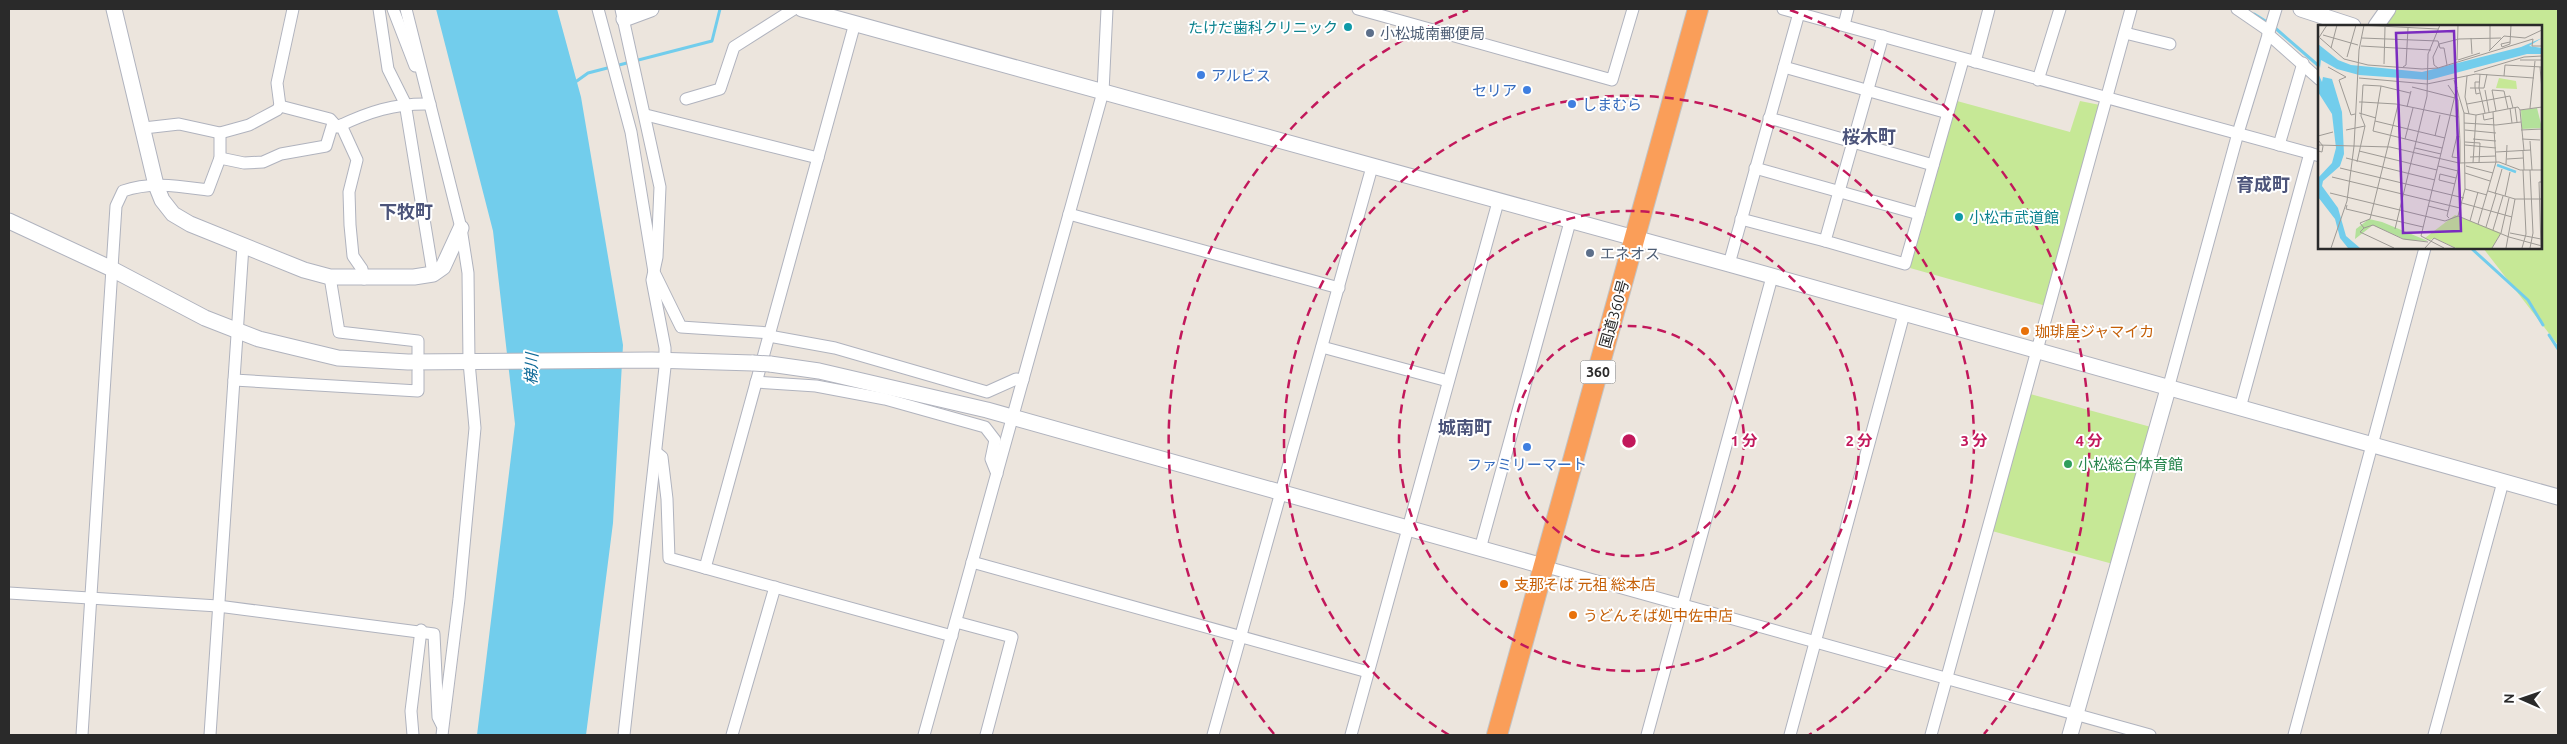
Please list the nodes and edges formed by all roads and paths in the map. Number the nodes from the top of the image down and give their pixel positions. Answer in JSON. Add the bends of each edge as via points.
{"nodes":[{"id":1,"x":114,"y":9,"type":"edge"},
{"id":2,"x":293,"y":9,"type":"edge"},
{"id":3,"x":379,"y":9,"type":"edge"},
{"id":4,"x":393,"y":9,"type":"edge"},
{"id":5,"x":406,"y":9,"type":"edge"},
{"id":6,"x":598,"y":9,"type":"edge"},
{"id":7,"x":651,"y":9,"type":"edge"},
{"id":8,"x":794,"y":9,"type":"edge"},
{"id":9,"x":802,"y":9,"type":"edge"},
{"id":10,"x":1108,"y":9,"type":"edge"},
{"id":11,"x":1358,"y":9,"type":"edge"},
{"id":12,"x":1633,"y":9,"type":"edge"},
{"id":13,"x":1698,"y":9,"type":"edge"},
{"id":14,"x":1783,"y":9,"type":"edge"},
{"id":15,"x":1848,"y":9,"type":"edge"},
{"id":16,"x":1989,"y":9,"type":"edge"},
{"id":17,"x":2060,"y":9,"type":"edge"},
{"id":18,"x":2131,"y":9,"type":"edge"},
{"id":19,"x":2236,"y":9,"type":"edge"},
{"id":20,"x":2276,"y":9,"type":"edge"},
{"id":21,"x":2301,"y":9,"type":"edge"},
{"id":22,"x":2388,"y":9,"type":"edge"},
{"id":23,"x":1799,"y":13,"type":"junction"},
{"id":24,"x":622,"y":14,"type":"edge"},
{"id":25,"x":855,"y":24,"type":"junction"},
{"id":26,"x":1844,"y":25,"type":"junction"},
{"id":27,"x":2350,"y":25,"type":"edge"},
{"id":28,"x":2377,"y":25,"type":"edge"},
{"id":29,"x":2125,"y":33,"type":"junction"},
{"id":30,"x":2268,"y":33,"type":"junction"},
{"id":31,"x":1883,"y":36,"type":"junction"},
{"id":32,"x":2170,"y":44,"type":"dead end"},
{"id":33,"x":1969,"y":61,"type":"junction"},
{"id":34,"x":2303,"y":63,"type":"junction"},
{"id":35,"x":1784,"y":67,"type":"junction"},
{"id":36,"x":422,"y":74,"type":"junction"},
{"id":37,"x":2318,"y":78,"type":"edge"},
{"id":38,"x":2038,"y":80,"type":"junction"},
{"id":39,"x":1868,"y":91,"type":"junction"},
{"id":40,"x":1103,"y":92,"type":"junction"},
{"id":41,"x":2108,"y":97,"type":"junction"},
{"id":42,"x":686,"y":99,"type":"dead end"},
{"id":43,"x":405,"y":103,"type":"junction"},
{"id":44,"x":430,"y":104,"type":"junction"},
{"id":45,"x":280,"y":106,"type":"junction"},
{"id":46,"x":1948,"y":113,"type":"junction"},
{"id":47,"x":646,"y":115,"type":"junction"},
{"id":48,"x":1769,"y":118,"type":"junction"},
{"id":49,"x":337,"y":124,"type":"junction"},
{"id":50,"x":144,"y":128,"type":"junction"},
{"id":51,"x":220,"y":132,"type":"junction"},
{"id":52,"x":2238,"y":133,"type":"junction"},
{"id":53,"x":1853,"y":141,"type":"junction"},
{"id":54,"x":2279,"y":144,"type":"junction"},
{"id":55,"x":2315,"y":155,"type":"edge"},
{"id":56,"x":220,"y":158,"type":"junction"},
{"id":57,"x":818,"y":158,"type":"junction"},
{"id":58,"x":1933,"y":165,"type":"junction"},
{"id":59,"x":1372,"y":167,"type":"junction"},
{"id":60,"x":1756,"y":168,"type":"junction"},
{"id":61,"x":156,"y":185,"type":"junction"},
{"id":62,"x":1839,"y":192,"type":"junction"},
{"id":63,"x":1498,"y":202,"type":"junction"},
{"id":64,"x":1069,"y":214,"type":"junction"},
{"id":65,"x":1919,"y":214,"type":"junction"},
{"id":66,"x":1741,"y":219,"type":"junction"},
{"id":67,"x":9,"y":221,"type":"edge"},
{"id":68,"x":1570,"y":222,"type":"junction"},
{"id":69,"x":462,"y":228,"type":"junction"},
{"id":70,"x":1634,"y":240,"type":"junction"},
{"id":71,"x":1825,"y":241,"type":"junction"},
{"id":72,"x":244,"y":246,"type":"junction"},
{"id":73,"x":2425,"y":249,"type":"edge"},
{"id":74,"x":1729,"y":264,"type":"junction"},
{"id":75,"x":110,"y":268,"type":"junction"},
{"id":76,"x":654,"y":272,"type":"junction"},
{"id":77,"x":433,"y":274,"type":"junction"},
{"id":78,"x":330,"y":277,"type":"junction"},
{"id":79,"x":1772,"y":277,"type":"junction"},
{"id":80,"x":364,"y":279,"type":"junction"},
{"id":81,"x":1339,"y":288,"type":"junction"},
{"id":82,"x":1904,"y":314,"type":"junction"},
{"id":83,"x":237,"y":330,"type":"junction"},
{"id":84,"x":770,"y":334,"type":"junction"},
{"id":85,"x":1322,"y":347,"type":"junction"},
{"id":86,"x":2037,"y":351,"type":"junction"},
{"id":87,"x":418,"y":354,"type":"dead end"},
{"id":88,"x":658,"y":361,"type":"junction"},
{"id":89,"x":475,"y":362,"type":"junction"},
{"id":90,"x":418,"y":371,"type":"dead end"},
{"id":91,"x":234,"y":380,"type":"junction"},
{"id":92,"x":1023,"y":380,"type":"junction"},
{"id":93,"x":1448,"y":381,"type":"junction"},
{"id":94,"x":756,"y":382,"type":"junction"},
{"id":95,"x":2168,"y":389,"type":"junction"},
{"id":96,"x":2240,"y":408,"type":"junction"},
{"id":97,"x":1012,"y":419,"type":"junction"},
{"id":98,"x":2372,"y":444,"type":"junction"},
{"id":99,"x":656,"y":452,"type":"junction"},
{"id":100,"x":997,"y":474,"type":"junction"},
{"id":101,"x":2503,"y":482,"type":"junction"},
{"id":102,"x":1282,"y":494,"type":"junction"},
{"id":103,"x":2558,"y":497,"type":"edge"},
{"id":104,"x":1408,"y":528,"type":"junction"},
{"id":105,"x":1480,"y":549,"type":"junction"},
{"id":106,"x":972,"y":562,"type":"junction"},
{"id":107,"x":1544,"y":566,"type":"junction"},
{"id":108,"x":705,"y":568,"type":"junction"},
{"id":109,"x":775,"y":587,"type":"junction"},
{"id":110,"x":9,"y":593,"type":"edge"},
{"id":111,"x":91,"y":599,"type":"junction"},
{"id":112,"x":218,"y":606,"type":"junction"},
{"id":113,"x":1682,"y":606,"type":"junction"},
{"id":114,"x":956,"y":622,"type":"junction"},
{"id":115,"x":421,"y":630,"type":"junction"},
{"id":116,"x":952,"y":636,"type":"junction"},
{"id":117,"x":1241,"y":637,"type":"junction"},
{"id":118,"x":1817,"y":643,"type":"junction"},
{"id":119,"x":1368,"y":672,"type":"junction"},
{"id":120,"x":1946,"y":678,"type":"junction"},
{"id":121,"x":2076,"y":715,"type":"junction"},
{"id":122,"x":443,"y":731,"type":"edge"},
{"id":123,"x":82,"y":735,"type":"edge"},
{"id":124,"x":210,"y":735,"type":"edge"},
{"id":125,"x":413,"y":735,"type":"edge"},
{"id":126,"x":624,"y":735,"type":"edge"},
{"id":127,"x":732,"y":735,"type":"edge"},
{"id":128,"x":924,"y":735,"type":"edge"},
{"id":129,"x":986,"y":735,"type":"edge"},
{"id":130,"x":1213,"y":735,"type":"edge"},
{"id":131,"x":1351,"y":735,"type":"edge"},
{"id":132,"x":1497,"y":735,"type":"edge"},
{"id":133,"x":1647,"y":735,"type":"edge"},
{"id":134,"x":1790,"y":735,"type":"edge"},
{"id":135,"x":1931,"y":735,"type":"edge"},
{"id":136,"x":2070,"y":735,"type":"edge"},
{"id":137,"x":2150,"y":735,"type":"edge"},
{"id":138,"x":2294,"y":735,"type":"edge"},
{"id":139,"x":2434,"y":735,"type":"edge"}],
"edges":[{"from":1,"to":50,"type":"street"},
{"from":2,"to":45,"type":"street","via":[[277,83]]},
{"from":3,"to":43,"type":"street","via":[[388,69]]},
{"from":4,"to":36,"type":"street","via":[[412,63]]},
{"from":5,"to":36,"type":"street"},
{"from":6,"to":76,"type":"street","via":[[630,132]]},
{"from":7,"to":24,"type":"street"},
{"from":8,"to":42,"type":"street","via":[[734,47],[720,89]]},
{"from":9,"to":25,"type":"street"},
{"from":10,"to":40,"type":"street"},
{"from":11,"to":12,"type":"street","via":[[1612,80]]},
{"from":13,"to":70,"type":"highway","name":"国道360号","number":"360"},
{"from":14,"to":23,"type":"street"},
{"from":15,"to":26,"type":"street"},
{"from":16,"to":33,"type":"street"},
{"from":17,"to":38,"type":"street"},
{"from":18,"to":29,"type":"street"},
{"from":19,"to":30,"type":"street"},
{"from":20,"to":30,"type":"street"},
{"from":21,"to":27,"type":"street"},
{"from":22,"to":28,"type":"street"},
{"from":23,"to":26,"type":"street"},
{"from":23,"to":35,"type":"street"},
{"from":24,"to":47,"type":"street"},
{"from":25,"to":40,"type":"street"},
{"from":25,"to":57,"type":"street"},
{"from":26,"to":31,"type":"street"},
{"from":29,"to":32,"type":"street"},
{"from":29,"to":41,"type":"street"},
{"from":30,"to":34,"type":"street"},
{"from":30,"to":52,"type":"street"},
{"from":31,"to":33,"type":"street"},
{"from":31,"to":39,"type":"street"},
{"from":33,"to":38,"type":"street"},
{"from":33,"to":46,"type":"street"},
{"from":34,"to":37,"type":"street"},
{"from":34,"to":54,"type":"street"},
{"from":35,"to":39,"type":"street"},
{"from":35,"to":48,"type":"street"},
{"from":36,"to":44,"type":"street"},
{"from":38,"to":41,"type":"street"},
{"from":39,"to":46,"type":"street"},
{"from":39,"to":53,"type":"street"},
{"from":40,"to":59,"type":"street"},
{"from":40,"to":64,"type":"street"},
{"from":41,"to":52,"type":"street"},
{"from":41,"to":86,"type":"street"},
{"from":43,"to":44,"type":"street"},
{"from":43,"to":49,"type":"street","via":[[370,111]]},
{"from":43,"to":77,"type":"street"},
{"from":44,"to":69,"type":"street"},
{"from":45,"to":49,"type":"street"},
{"from":45,"to":51,"type":"street","via":[[250,125]]},
{"from":46,"to":58,"type":"street"},
{"from":47,"to":57,"type":"street"},
{"from":47,"to":76,"type":"street","via":[[660,187]]},
{"from":48,"to":53,"type":"street"},
{"from":48,"to":60,"type":"street"},
{"from":49,"to":56,"type":"street","via":[[326,146],[282,154],[263,162]]},
{"from":49,"to":80,"type":"street","via":[[357,160],[349,192],[350,225],[353,256],[362,269]]},
{"from":50,"to":51,"type":"street","via":[[179,124]]},
{"from":50,"to":61,"type":"street"},
{"from":51,"to":56,"type":"street"},
{"from":52,"to":54,"type":"street"},
{"from":52,"to":95,"type":"street"},
{"from":53,"to":58,"type":"street"},
{"from":53,"to":62,"type":"street"},
{"from":54,"to":55,"type":"street"},
{"from":55,"to":96,"type":"street"},
{"from":56,"to":61,"type":"street","via":[[208,190]]},
{"from":57,"to":84,"type":"street"},
{"from":58,"to":65,"type":"street"},
{"from":59,"to":63,"type":"street"},
{"from":59,"to":81,"type":"street"},
{"from":60,"to":62,"type":"street"},
{"from":60,"to":66,"type":"street"},
{"from":61,"to":72,"type":"street","via":[[173,214]]},
{"from":61,"to":75,"type":"street","via":[[123,191],[116,206]]},
{"from":62,"to":65,"type":"street"},
{"from":62,"to":71,"type":"street"},
{"from":63,"to":68,"type":"street"},
{"from":63,"to":93,"type":"street"},
{"from":64,"to":81,"type":"street"},
{"from":64,"to":92,"type":"street"},
{"from":65,"to":71,"type":"street","via":[[1906,264]]},
{"from":66,"to":71,"type":"street"},
{"from":66,"to":74,"type":"street"},
{"from":67,"to":75,"type":"street"},
{"from":68,"to":70,"type":"street"},
{"from":68,"to":105,"type":"street"},
{"from":69,"to":77,"type":"street","via":[[443,267]]},
{"from":69,"to":89,"type":"street"},
{"from":70,"to":74,"type":"street"},
{"from":70,"to":107,"type":"highway","name":"国道360号","number":"360"},
{"from":72,"to":78,"type":"street"},
{"from":72,"to":83,"type":"street"},
{"from":73,"to":98,"type":"street"},
{"from":74,"to":79,"type":"street"},
{"from":75,"to":83,"type":"street","via":[[205,318]]},
{"from":75,"to":111,"type":"street"},
{"from":76,"to":84,"type":"street","via":[[681,327]]},
{"from":76,"to":88,"type":"street"},
{"from":77,"to":80,"type":"street"},
{"from":78,"to":80,"type":"street"},
{"from":78,"to":87,"type":"street","via":[[339,332],[418,341]]},
{"from":79,"to":82,"type":"street"},
{"from":79,"to":113,"type":"street"},
{"from":81,"to":85,"type":"street"},
{"from":82,"to":86,"type":"street"},
{"from":82,"to":118,"type":"street"},
{"from":83,"to":89,"type":"street","via":[[274,343],[338,358]]},
{"from":83,"to":91,"type":"street"},
{"from":84,"to":92,"type":"street","via":[[835,348],[987,392],[1016,379]]},
{"from":84,"to":94,"type":"street"},
{"from":85,"to":93,"type":"street"},
{"from":85,"to":102,"type":"street"},
{"from":86,"to":95,"type":"street"},
{"from":86,"to":120,"type":"street"},
{"from":88,"to":89,"type":"street"},
{"from":88,"to":97,"type":"street","bridge":true,"via":[[770,364],[820,371],[987,410]]},
{"from":88,"to":99,"type":"street"},
{"from":89,"to":122,"type":"street","via":[[475,428]]},
{"from":90,"to":91,"type":"street","via":[[418,391]]},
{"from":91,"to":112,"type":"street"},
{"from":92,"to":97,"type":"street"},
{"from":93,"to":104,"type":"street"},
{"from":94,"to":100,"type":"street","via":[[816,386],[885,399],[985,427],[995,440],[992,459]]},
{"from":94,"to":108,"type":"street"},
{"from":95,"to":96,"type":"street"},
{"from":95,"to":121,"type":"street"},
{"from":96,"to":98,"type":"street"},
{"from":97,"to":100,"type":"street"},
{"from":97,"to":102,"type":"street"},
{"from":98,"to":101,"type":"street"},
{"from":98,"to":138,"type":"street"},
{"from":99,"to":108,"type":"street","via":[[662,457],[669,558]]},
{"from":99,"to":126,"type":"street"},
{"from":100,"to":106,"type":"street"},
{"from":101,"to":103,"type":"street"},
{"from":101,"to":139,"type":"street"},
{"from":102,"to":104,"type":"street"},
{"from":102,"to":117,"type":"street"},
{"from":104,"to":105,"type":"street"},
{"from":104,"to":119,"type":"street"},
{"from":105,"to":107,"type":"street"},
{"from":106,"to":114,"type":"street"},
{"from":106,"to":117,"type":"street"},
{"from":107,"to":113,"type":"street"},
{"from":107,"to":132,"type":"highway","name":"国道360号","number":"360"},
{"from":108,"to":109,"type":"street"},
{"from":109,"to":116,"type":"street"},
{"from":109,"to":127,"type":"street"},
{"from":110,"to":111,"type":"street"},
{"from":111,"to":112,"type":"street"},
{"from":111,"to":123,"type":"street"},
{"from":112,"to":115,"type":"street"},
{"from":112,"to":124,"type":"street"},
{"from":113,"to":118,"type":"street"},
{"from":113,"to":133,"type":"street"},
{"from":114,"to":116,"type":"street"},
{"from":114,"to":129,"type":"street","via":[[1012,637]]},
{"from":115,"to":122,"type":"street","via":[[434,634],[438,716]]},
{"from":115,"to":125,"type":"street","via":[[411,711]]},
{"from":116,"to":128,"type":"street"},
{"from":117,"to":119,"type":"street"},
{"from":117,"to":130,"type":"street"},
{"from":118,"to":120,"type":"street"},
{"from":118,"to":134,"type":"street"},
{"from":119,"to":131,"type":"street"},
{"from":120,"to":121,"type":"street"},
{"from":120,"to":135,"type":"street"},
{"from":121,"to":136,"type":"street"},
{"from":121,"to":137,"type":"street"}]}
